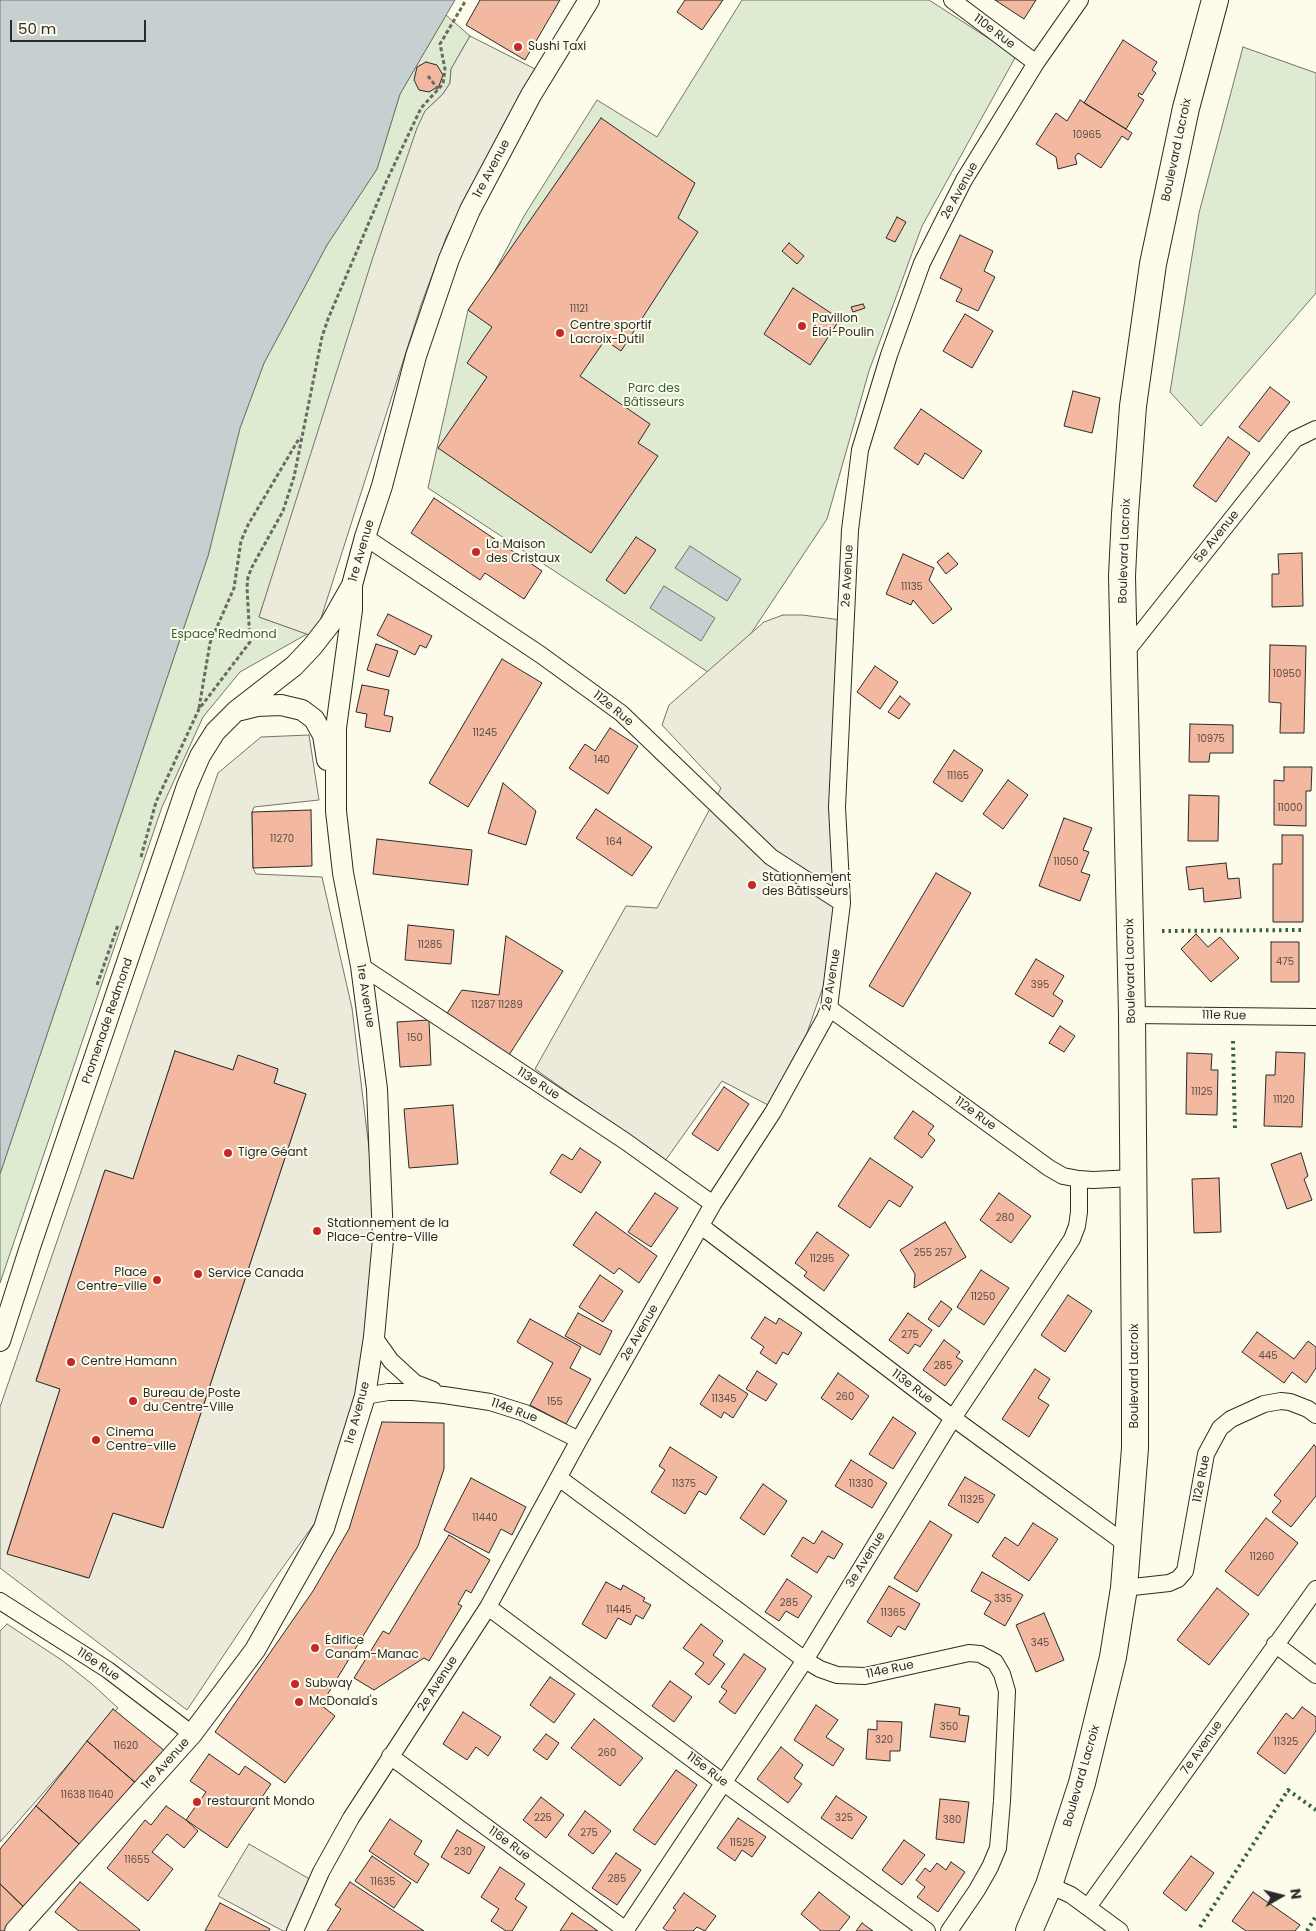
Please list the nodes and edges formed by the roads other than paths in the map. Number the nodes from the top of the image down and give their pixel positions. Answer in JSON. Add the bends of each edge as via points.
{"nodes":[{"id":1,"x":589,"y":0,"type":"edge"},
{"id":2,"x":952,"y":0,"type":"edge"},
{"id":3,"x":1080,"y":0,"type":"edge"},
{"id":4,"x":1215,"y":2,"type":"edge"},
{"id":5,"x":1036,"y":64,"type":"junction"},
{"id":6,"x":1316,"y":429,"type":"edge"},
{"id":7,"x":365,"y":537,"type":"junction"},
{"id":8,"x":352,"y":585,"type":"junction"},
{"id":9,"x":1125,"y":653,"type":"junction"},
{"id":10,"x":236,"y":711,"type":"junction"},
{"id":11,"x":336,"y":811,"type":"junction"},
{"id":12,"x":842,"y":903,"type":"junction"},
{"id":13,"x":361,"y":966,"type":"junction"},
{"id":14,"x":830,"y":1008,"type":"junction"},
{"id":15,"x":1132,"y":1015,"type":"junction"},
{"id":16,"x":1316,"y":1017,"type":"edge"},
{"id":17,"x":1134,"y":1178,"type":"junction"},
{"id":18,"x":1079,"y":1179,"type":"junction"},
{"id":19,"x":713,"y":1204,"type":"junction"},
{"id":20,"x":701,"y":1226,"type":"junction"},
{"id":21,"x":374,"y":1337,"type":"junction"},
{"id":22,"x":0,"y":1341,"type":"edge"},
{"id":23,"x":444,"y":1395,"type":"junction"},
{"id":24,"x":365,"y":1396,"type":"junction"},
{"id":25,"x":1316,"y":1415,"type":"edge"},
{"id":26,"x":953,"y":1418,"type":"junction"},
{"id":27,"x":579,"y":1440,"type":"junction"},
{"id":28,"x":559,"y":1478,"type":"junction"},
{"id":29,"x":1126,"y":1544,"type":"junction"},
{"id":30,"x":1124,"y":1588,"type":"junction"},
{"id":31,"x":1316,"y":1589,"type":"edge"},
{"id":32,"x":0,"y":1601,"type":"edge"},
{"id":33,"x":488,"y":1606,"type":"junction"},
{"id":34,"x":1275,"y":1644,"type":"junction"},
{"id":35,"x":805,"y":1660,"type":"junction"},
{"id":36,"x":1316,"y":1675,"type":"edge"},
{"id":37,"x":192,"y":1734,"type":"junction"},
{"id":38,"x":390,"y":1756,"type":"junction"},
{"id":39,"x":724,"y":1783,"type":"junction"},
{"id":40,"x":1048,"y":1885,"type":"junction"},
{"id":41,"x":1088,"y":1907,"type":"junction"},
{"id":42,"x":15,"y":1931,"type":"edge"},
{"id":43,"x":295,"y":1931,"type":"edge"},
{"id":44,"x":626,"y":1931,"type":"edge"},
{"id":45,"x":927,"y":1931,"type":"edge"},
{"id":46,"x":949,"y":1931,"type":"edge"},
{"id":47,"x":1029,"y":1931,"type":"edge"},
{"id":48,"x":1120,"y":1931,"type":"edge"}],
"edges":[{"from":1,"to":7,"type":"street","name":"1re Avenue","via":[[531,95],[470,210],[449,259],[416,356],[382,486]]},
{"from":2,"to":5,"type":"street","name":"110e Rue"},
{"from":3,"to":5,"type":"street","name":"2e Avenue"},
{"from":4,"to":9,"type":"main road","name":"Boulevard Lacroix","via":[[1186,108],[1155,254],[1133,406],[1122,576]]},
{"from":5,"to":12,"type":"street","name":"2e Avenue","via":[[964,180],[922,263],[860,450],[850,530],[837,807]]},
{"from":6,"to":9,"type":"street","name":"5e Avenue","via":[[1296,440]]},
{"from":7,"to":8,"type":"street","name":"1re Avenue"},
{"from":7,"to":12,"type":"street","name":"112e Rue","via":[[621,713],[770,857]]},
{"from":8,"to":10,"type":"street","name":"Promenade Redmond","via":[[330,624],[312,647],[294,666]]},
{"from":8,"to":11,"type":"street","name":"1re Avenue","via":[[352,610],[336,728]]},
{"from":9,"to":15,"type":"main road","name":"Boulevard Lacroix"},
{"from":10,"to":11,"type":"street","via":[[281,705],[302,710],[314,719],[323,735]]},
{"from":10,"to":22,"type":"street","name":"Promenade Redmond","via":[[215,732],[187,786]]},
{"from":11,"to":13,"type":"street","name":"1re Avenue","via":[[343,873]]},
{"from":12,"to":14,"type":"street","name":"2e Avenue"},
{"from":13,"to":19,"type":"street","name":"113e Rue","via":[[625,1141]]},
{"from":13,"to":21,"type":"street","name":"1re Avenue","via":[[377,1089],[381,1161],[383,1239]]},
{"from":14,"to":18,"type":"street","name":"112e Rue","via":[[1048,1168],[1063,1176]]},
{"from":14,"to":19,"type":"street","name":"2e Avenue","via":[[773,1112]]},
{"from":15,"to":16,"type":"street","name":"111e Rue"},
{"from":15,"to":17,"type":"main road","name":"Boulevard Lacroix"},
{"from":17,"to":18,"type":"street","name":"112e Rue"},
{"from":17,"to":29,"type":"main road","name":"Boulevard Lacroix","via":[[1135,1448]]},
{"from":18,"to":26,"type":"street","name":"3e Avenue","via":[[1079,1212],[1072,1239]]},
{"from":19,"to":20,"type":"street","name":"2e Avenue"},
{"from":20,"to":26,"type":"street","name":"113e Rue"},
{"from":20,"to":27,"type":"street","name":"2e Avenue"},
{"from":21,"to":23,"type":"street","name":"114e Rue","via":[[391,1361],[414,1383]]},
{"from":21,"to":24,"type":"street","name":"1re Avenue"},
{"from":23,"to":24,"type":"street","name":"114e Rue","via":[[388,1392]]},
{"from":23,"to":27,"type":"street","name":"114e Rue","via":[[490,1402],[525,1413]]},
{"from":24,"to":37,"type":"street","name":"1re Avenue","via":[[324,1528],[255,1650]]},
{"from":25,"to":30,"type":"street","name":"112e Rue","via":[[1290,1402],[1280,1401],[1264,1404],[1220,1428],[1206,1454],[1185,1570],[1178,1579],[1169,1583]]},
{"from":26,"to":29,"type":"street","name":"113e Rue"},
{"from":26,"to":35,"type":"street","name":"3e Avenue"},
{"from":27,"to":28,"type":"street","name":"2e Avenue"},
{"from":28,"to":33,"type":"street","name":"2e Avenue"},
{"from":28,"to":35,"type":"street","name":"114e Rue"},
{"from":29,"to":30,"type":"main road","name":"Boulevard Lacroix"},
{"from":30,"to":40,"type":"main road","name":"Boulevard Lacroix","via":[[1114,1657],[1082,1783]]},
{"from":31,"to":34,"type":"street","name":"7e Avenue"},
{"from":32,"to":37,"type":"street","name":"116e Rue","via":[[108,1670]]},
{"from":33,"to":38,"type":"street","name":"2e Avenue"},
{"from":33,"to":39,"type":"street","name":"115e Rue"},
{"from":34,"to":36,"type":"street"},
{"from":34,"to":41,"type":"street","name":"7e Avenue"},
{"from":35,"to":39,"type":"street","name":"3e Avenue"},
{"from":35,"to":46,"type":"street","name":"114e Rue","via":[[837,1675],[865,1676],[969,1653],[990,1658],[1002,1674],[1007,1691],[998,1848],[986,1875]]},
{"from":37,"to":42,"type":"street","name":"1re Avenue"},
{"from":38,"to":43,"type":"street","name":"2e Avenue","via":[[321,1872]]},
{"from":38,"to":44,"type":"street","name":"116e Rue"},
{"from":39,"to":44,"type":"street","name":"3e Avenue"},
{"from":39,"to":45,"type":"street","name":"115e Rue"},
{"from":40,"to":41,"type":"street"},
{"from":40,"to":47,"type":"main road","name":"Boulevard Lacroix"},
{"from":41,"to":48,"type":"street"}]}
